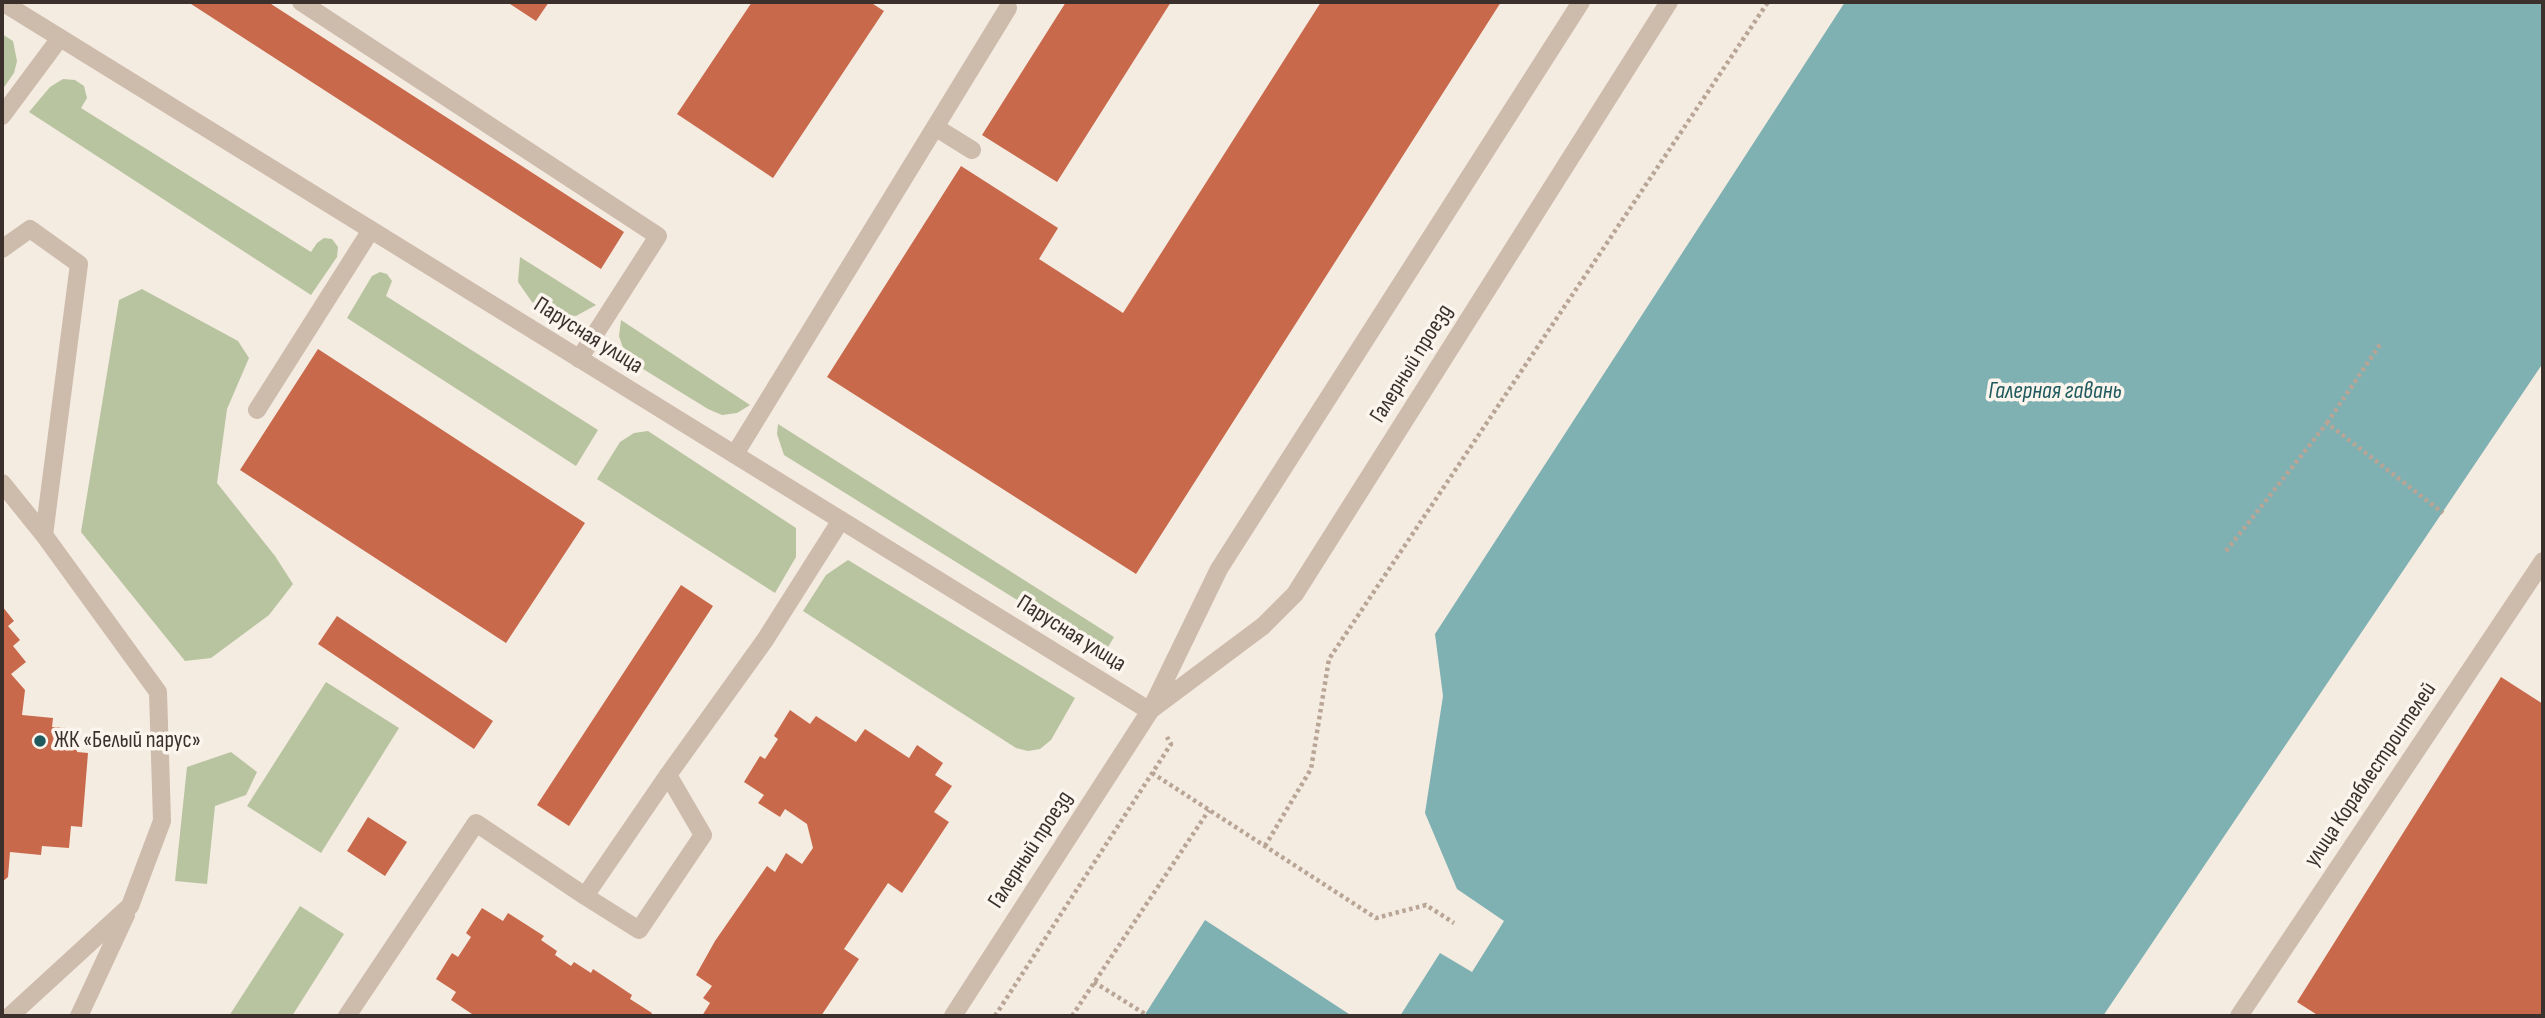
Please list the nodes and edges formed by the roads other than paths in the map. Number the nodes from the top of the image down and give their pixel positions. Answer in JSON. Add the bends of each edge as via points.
{"nodes":[{"id":1,"x":2,"y":2,"type":"edge"},
{"id":2,"x":301,"y":2,"type":"edge"},
{"id":3,"x":1581,"y":2,"type":"edge"},
{"id":4,"x":1669,"y":2,"type":"edge"},
{"id":5,"x":1008,"y":8,"type":"dead end"},
{"id":6,"x":60,"y":38,"type":"junction"},
{"id":7,"x":2,"y":116,"type":"edge"},
{"id":8,"x":935,"y":127,"type":"junction"},
{"id":9,"x":972,"y":150,"type":"dead end"},
{"id":10,"x":371,"y":230,"type":"junction"},
{"id":11,"x":2,"y":249,"type":"edge"},
{"id":12,"x":579,"y":359,"type":"junction"},
{"id":13,"x":257,"y":410,"type":"dead end"},
{"id":14,"x":735,"y":454,"type":"junction"},
{"id":15,"x":2,"y":483,"type":"edge"},
{"id":16,"x":841,"y":520,"type":"junction"},
{"id":17,"x":44,"y":535,"type":"junction"},
{"id":18,"x":2543,"y":561,"type":"edge"},
{"id":19,"x":1150,"y":711,"type":"junction"},
{"id":20,"x":668,"y":775,"type":"junction"},
{"id":21,"x":585,"y":896,"type":"junction"},
{"id":22,"x":130,"y":906,"type":"junction"},
{"id":23,"x":2246,"y":1014,"type":"edge"},
{"id":24,"x":10,"y":1016,"type":"edge"},
{"id":25,"x":79,"y":1016,"type":"edge"},
{"id":26,"x":347,"y":1016,"type":"edge"},
{"id":27,"x":953,"y":1016,"type":"edge"}],
"edges":[{"from":1,"to":6,"type":"street","name":"Парусная улица"},
{"from":2,"to":12,"type":"street","via":[[658,236]]},
{"from":3,"to":19,"type":"street","name":"Галерный проезд","via":[[1219,569]]},
{"from":4,"to":19,"type":"street","name":"Галерный проезд","via":[[1296,594],[1264,626]]},
{"from":5,"to":8,"type":"street"},
{"from":6,"to":7,"type":"street"},
{"from":6,"to":10,"type":"street","name":"Парусная улица"},
{"from":8,"to":9,"type":"street"},
{"from":8,"to":14,"type":"street"},
{"from":10,"to":12,"type":"street","name":"Парусная улица"},
{"from":10,"to":13,"type":"street"},
{"from":11,"to":17,"type":"street","via":[[30,229],[79,264]]},
{"from":12,"to":14,"type":"street","name":"Парусная улица"},
{"from":14,"to":16,"type":"street","name":"Парусная улица"},
{"from":15,"to":17,"type":"street"},
{"from":16,"to":19,"type":"street","name":"Парусная улица"},
{"from":16,"to":20,"type":"street","via":[[765,640]]},
{"from":17,"to":22,"type":"street","via":[[158,692],[162,821]]},
{"from":18,"to":23,"type":"street","name":"улица Кораблестроителей"},
{"from":19,"to":27,"type":"street","name":"Галерный проезд"},
{"from":20,"to":21,"type":"street"},
{"from":20,"to":21,"type":"street","via":[[703,835],[639,930]]},
{"from":21,"to":26,"type":"street","via":[[476,823]]},
{"from":22,"to":24,"type":"street"},
{"from":22,"to":25,"type":"street"}]}
